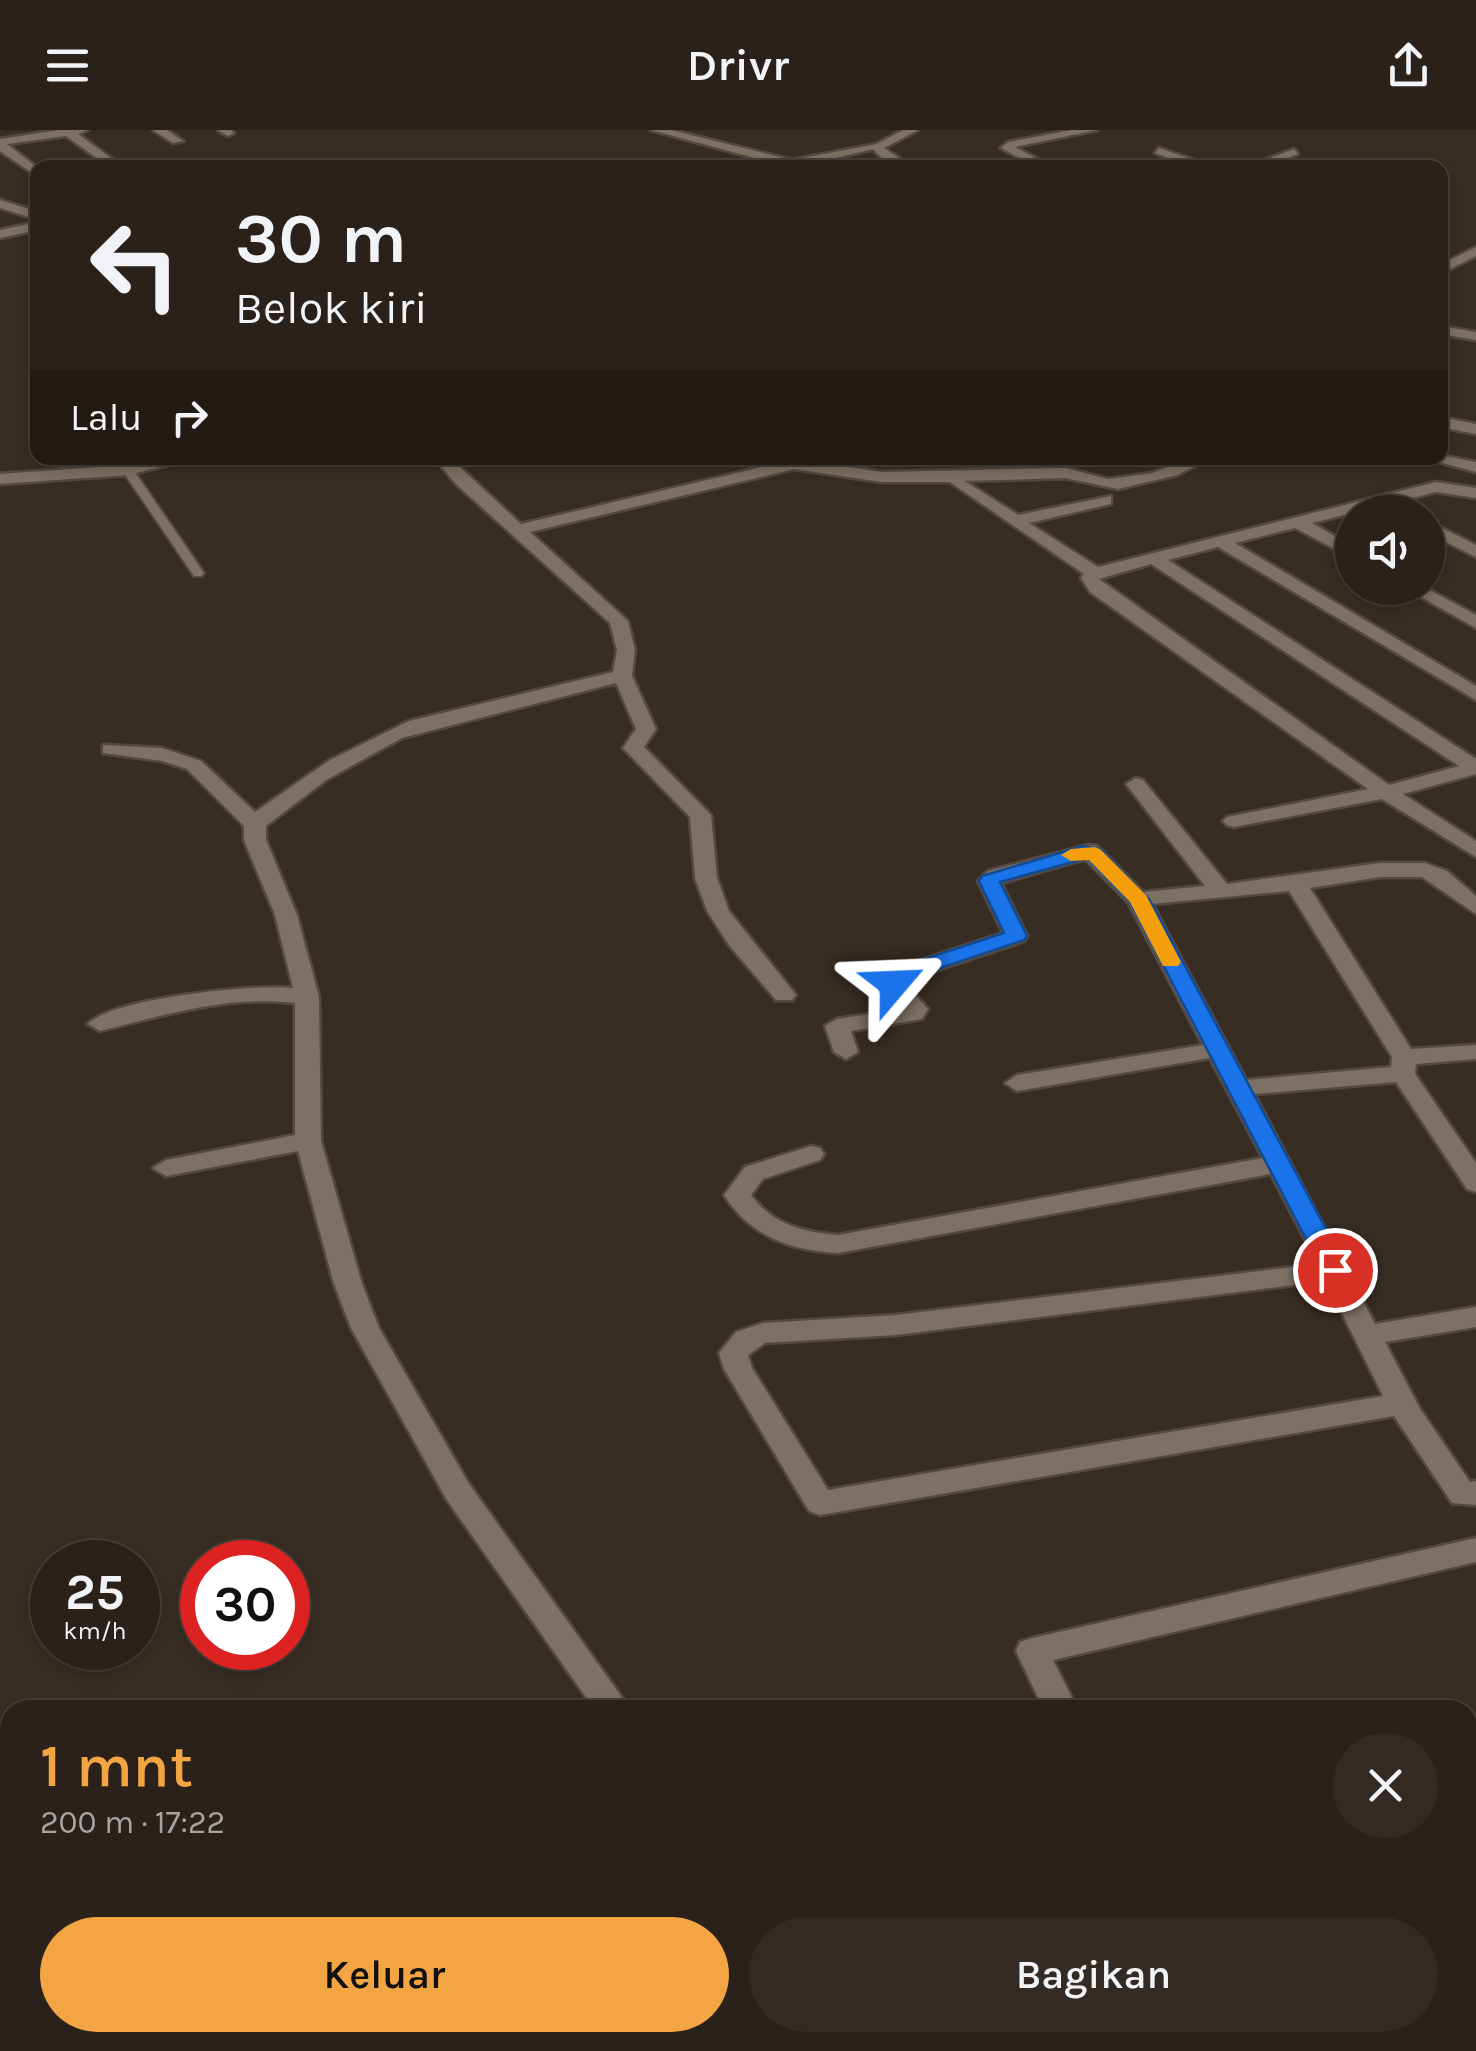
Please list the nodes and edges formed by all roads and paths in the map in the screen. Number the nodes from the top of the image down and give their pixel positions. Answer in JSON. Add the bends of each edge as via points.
{"nodes":[{"id":1,"x":159,"y":130,"type":"edge"},
{"id":2,"x":657,"y":130,"type":"edge"},
{"id":3,"x":912,"y":130,"type":"edge"},
{"id":4,"x":1090,"y":130,"type":"edge"},
{"id":5,"x":72,"y":131,"type":"edge"},
{"id":6,"x":177,"y":141,"type":"dead end"},
{"id":7,"x":0,"y":144,"type":"edge"},
{"id":8,"x":877,"y":147,"type":"junction"},
{"id":9,"x":1159,"y":151,"type":"dead end"},
{"id":10,"x":1294,"y":152,"type":"dead end"},
{"id":11,"x":107,"y":160,"type":"edge"},
{"id":12,"x":773,"y":160,"type":"edge"},
{"id":13,"x":822,"y":160,"type":"edge"},
{"id":14,"x":892,"y":160,"type":"edge"},
{"id":15,"x":1032,"y":160,"type":"edge"},
{"id":16,"x":1183,"y":160,"type":"edge"},
{"id":17,"x":1271,"y":160,"type":"edge"},
{"id":18,"x":30,"y":168,"type":"edge"},
{"id":19,"x":30,"y":198,"type":"edge"},
{"id":20,"x":0,"y":204,"type":"edge"},
{"id":21,"x":30,"y":213,"type":"edge"},
{"id":22,"x":30,"y":228,"type":"edge"},
{"id":23,"x":0,"y":234,"type":"edge"},
{"id":24,"x":1476,"y":251,"type":"edge"},
{"id":25,"x":1448,"y":266,"type":"edge"},
{"id":26,"x":1448,"y":331,"type":"edge"},
{"id":27,"x":1476,"y":336,"type":"edge"},
{"id":28,"x":1469,"y":428,"type":"edge"},
{"id":29,"x":1448,"y":442,"type":"edge"},
{"id":30,"x":1448,"y":461,"type":"edge"},
{"id":31,"x":153,"y":465,"type":"edge"},
{"id":32,"x":447,"y":465,"type":"edge"},
{"id":33,"x":788,"y":465,"type":"edge"},
{"id":34,"x":796,"y":465,"type":"edge"},
{"id":35,"x":1184,"y":465,"type":"edge"},
{"id":36,"x":1436,"y":465,"type":"edge"},
{"id":37,"x":1476,"y":467,"type":"edge"},
{"id":38,"x":128,"y":470,"type":"junction"},
{"id":39,"x":0,"y":479,"type":"edge"},
{"id":40,"x":956,"y":483,"type":"dead end"},
{"id":41,"x":1449,"y":486,"type":"junction"},
{"id":42,"x":1476,"y":492,"type":"edge"},
{"id":43,"x":1408,"y":495,"type":"edge"},
{"id":44,"x":1105,"y":500,"type":"dead end"},
{"id":45,"x":1335,"y":513,"type":"edge"},
{"id":46,"x":1015,"y":521,"type":"junction"},
{"id":47,"x":1298,"y":522,"type":"junction"},
{"id":48,"x":519,"y":530,"type":"junction"},
{"id":49,"x":1445,"y":535,"type":"edge"},
{"id":50,"x":1220,"y":542,"type":"junction"},
{"id":51,"x":1335,"y":543,"type":"edge"},
{"id":52,"x":1476,"y":552,"type":"edge"},
{"id":53,"x":1153,"y":558,"type":"junction"},
{"id":54,"x":198,"y":573,"type":"dead end"},
{"id":55,"x":1094,"y":573,"type":"junction"},
{"id":56,"x":1445,"y":605,"type":"edge"},
{"id":57,"x":1476,"y":622,"type":"edge"},
{"id":58,"x":622,"y":676,"type":"junction"},
{"id":59,"x":1476,"y":694,"type":"edge"},
{"id":60,"x":110,"y":749,"type":"dead end"},
{"id":61,"x":1476,"y":768,"type":"edge"},
{"id":62,"x":1136,"y":784,"type":"dead end"},
{"id":63,"x":1386,"y":792,"type":"junction"},
{"id":64,"x":1234,"y":821,"type":"dead end"},
{"id":65,"x":255,"y":825,"type":"junction"},
{"id":66,"x":1476,"y":851,"type":"edge"},
{"id":67,"x":1296,"y":884,"type":"junction"},
{"id":68,"x":1222,"y":891,"type":"junction"},
{"id":69,"x":1138,"y":899,"type":"junction"},
{"id":70,"x":1476,"y":908,"type":"edge"},
{"id":71,"x":784,"y":995,"type":"dead end"},
{"id":72,"x":307,"y":998,"type":"junction"},
{"id":73,"x":100,"y":1024,"type":"dead end"},
{"id":74,"x":1215,"y":1050,"type":"junction"},
{"id":75,"x":846,"y":1052,"type":"dead end"},
{"id":76,"x":1476,"y":1052,"type":"edge"},
{"id":77,"x":1403,"y":1066,"type":"junction"},
{"id":78,"x":1017,"y":1083,"type":"dead end"},
{"id":79,"x":1238,"y":1088,"type":"junction"},
{"id":80,"x":308,"y":1141,"type":"junction"},
{"id":81,"x":811,"y":1154,"type":"dead end"},
{"id":82,"x":1278,"y":1164,"type":"junction"},
{"id":83,"x":166,"y":1168,"type":"dead end"},
{"id":84,"x":1476,"y":1183,"type":"edge"},
{"id":85,"x":1335,"y":1270,"type":"junction"},
{"id":86,"x":1476,"y":1317,"type":"edge"},
{"id":87,"x":1367,"y":1335,"type":"junction"},
{"id":88,"x":1400,"y":1404,"type":"junction"},
{"id":89,"x":1472,"y":1501,"type":"edge"},
{"id":90,"x":1476,"y":1550,"type":"edge"},
{"id":91,"x":607,"y":1700,"type":"edge"},
{"id":92,"x":1057,"y":1700,"type":"edge"}],
"edges":[{"from":1,"to":6,"type":"street"},
{"from":2,"to":12,"type":"street"},
{"from":3,"to":8,"type":"street"},
{"from":4,"to":15,"type":"street","via":[[1007,148]]},
{"from":5,"to":7,"type":"street"},
{"from":5,"to":11,"type":"street"},
{"from":7,"to":18,"type":"street"},
{"from":8,"to":13,"type":"street"},
{"from":8,"to":14,"type":"street"},
{"from":9,"to":16,"type":"street"},
{"from":10,"to":17,"type":"street"},
{"from":19,"to":20,"type":"street"},
{"from":20,"to":21,"type":"street"},
{"from":22,"to":23,"type":"street"},
{"from":24,"to":25,"type":"street"},
{"from":26,"to":27,"type":"street"},
{"from":28,"to":29,"type":"street"},
{"from":30,"to":37,"type":"street"},
{"from":31,"to":38,"type":"street"},
{"from":32,"to":48,"type":"street"},
{"from":33,"to":48,"type":"street"},
{"from":34,"to":35,"type":"street","via":[[894,480],[1068,472],[1110,485]]},
{"from":36,"to":41,"type":"street"},
{"from":38,"to":39,"type":"street"},
{"from":38,"to":54,"type":"lane"},
{"from":40,"to":46,"type":"street"},
{"from":41,"to":42,"type":"street"},
{"from":41,"to":43,"type":"street"},
{"from":44,"to":46,"type":"street"},
{"from":45,"to":47,"type":"street"},
{"from":46,"to":55,"type":"street"},
{"from":47,"to":50,"type":"street"},
{"from":47,"to":51,"type":"street"},
{"from":48,"to":58,"type":"street","via":[[618,621],[626,650]]},
{"from":49,"to":52,"type":"street"},
{"from":50,"to":53,"type":"street"},
{"from":50,"to":59,"type":"street"},
{"from":53,"to":55,"type":"street"},
{"from":53,"to":61,"type":"street"},
{"from":55,"to":63,"type":"street","via":[[1096,588]]},
{"from":56,"to":57,"type":"street"},
{"from":58,"to":65,"type":"street","via":[[384,736],[310,780]]},
{"from":58,"to":71,"type":"street","via":[[646,729],[633,748],[700,815],[704,871],[717,915]]},
{"from":60,"to":65,"type":"street","via":[[177,754],[203,767]]},
{"from":61,"to":63,"type":"street"},
{"from":62,"to":68,"type":"street"},
{"from":63,"to":64,"type":"street"},
{"from":63,"to":66,"type":"street"},
{"from":65,"to":72,"type":"street"},
{"from":67,"to":68,"type":"street"},
{"from":67,"to":70,"type":"street","via":[[1425,870]]},
{"from":67,"to":77,"type":"street"},
{"from":68,"to":69,"type":"street"},
{"from":69,"to":74,"type":"street"},
{"from":69,"to":75,"type":"street","via":[[1089,851],[996,876],[989,881],[1016,936],[898,975],[894,984],[914,1014],[837,1026]]},
{"from":72,"to":73,"type":"street","via":[[269,991],[229,994]]},
{"from":72,"to":80,"type":"street"},
{"from":74,"to":78,"type":"street"},
{"from":74,"to":79,"type":"street"},
{"from":76,"to":77,"type":"street"},
{"from":77,"to":79,"type":"street"},
{"from":77,"to":84,"type":"street"},
{"from":79,"to":82,"type":"street"},
{"from":80,"to":83,"type":"street"},
{"from":80,"to":91,"type":"street","via":[[366,1328],[458,1492]]},
{"from":81,"to":82,"type":"street","via":[[754,1174],[738,1195],[756,1219],[784,1237],[838,1244]]},
{"from":82,"to":85,"type":"street"},
{"from":85,"to":87,"type":"street"},
{"from":85,"to":88,"type":"street","via":[[896,1325],[763,1333],[733,1353],[820,1503]]},
{"from":86,"to":87,"type":"street"},
{"from":87,"to":88,"type":"street"},
{"from":88,"to":89,"type":"street","via":[[1427,1451]]},
{"from":90,"to":92,"type":"street","via":[[1032,1650]]}]}
